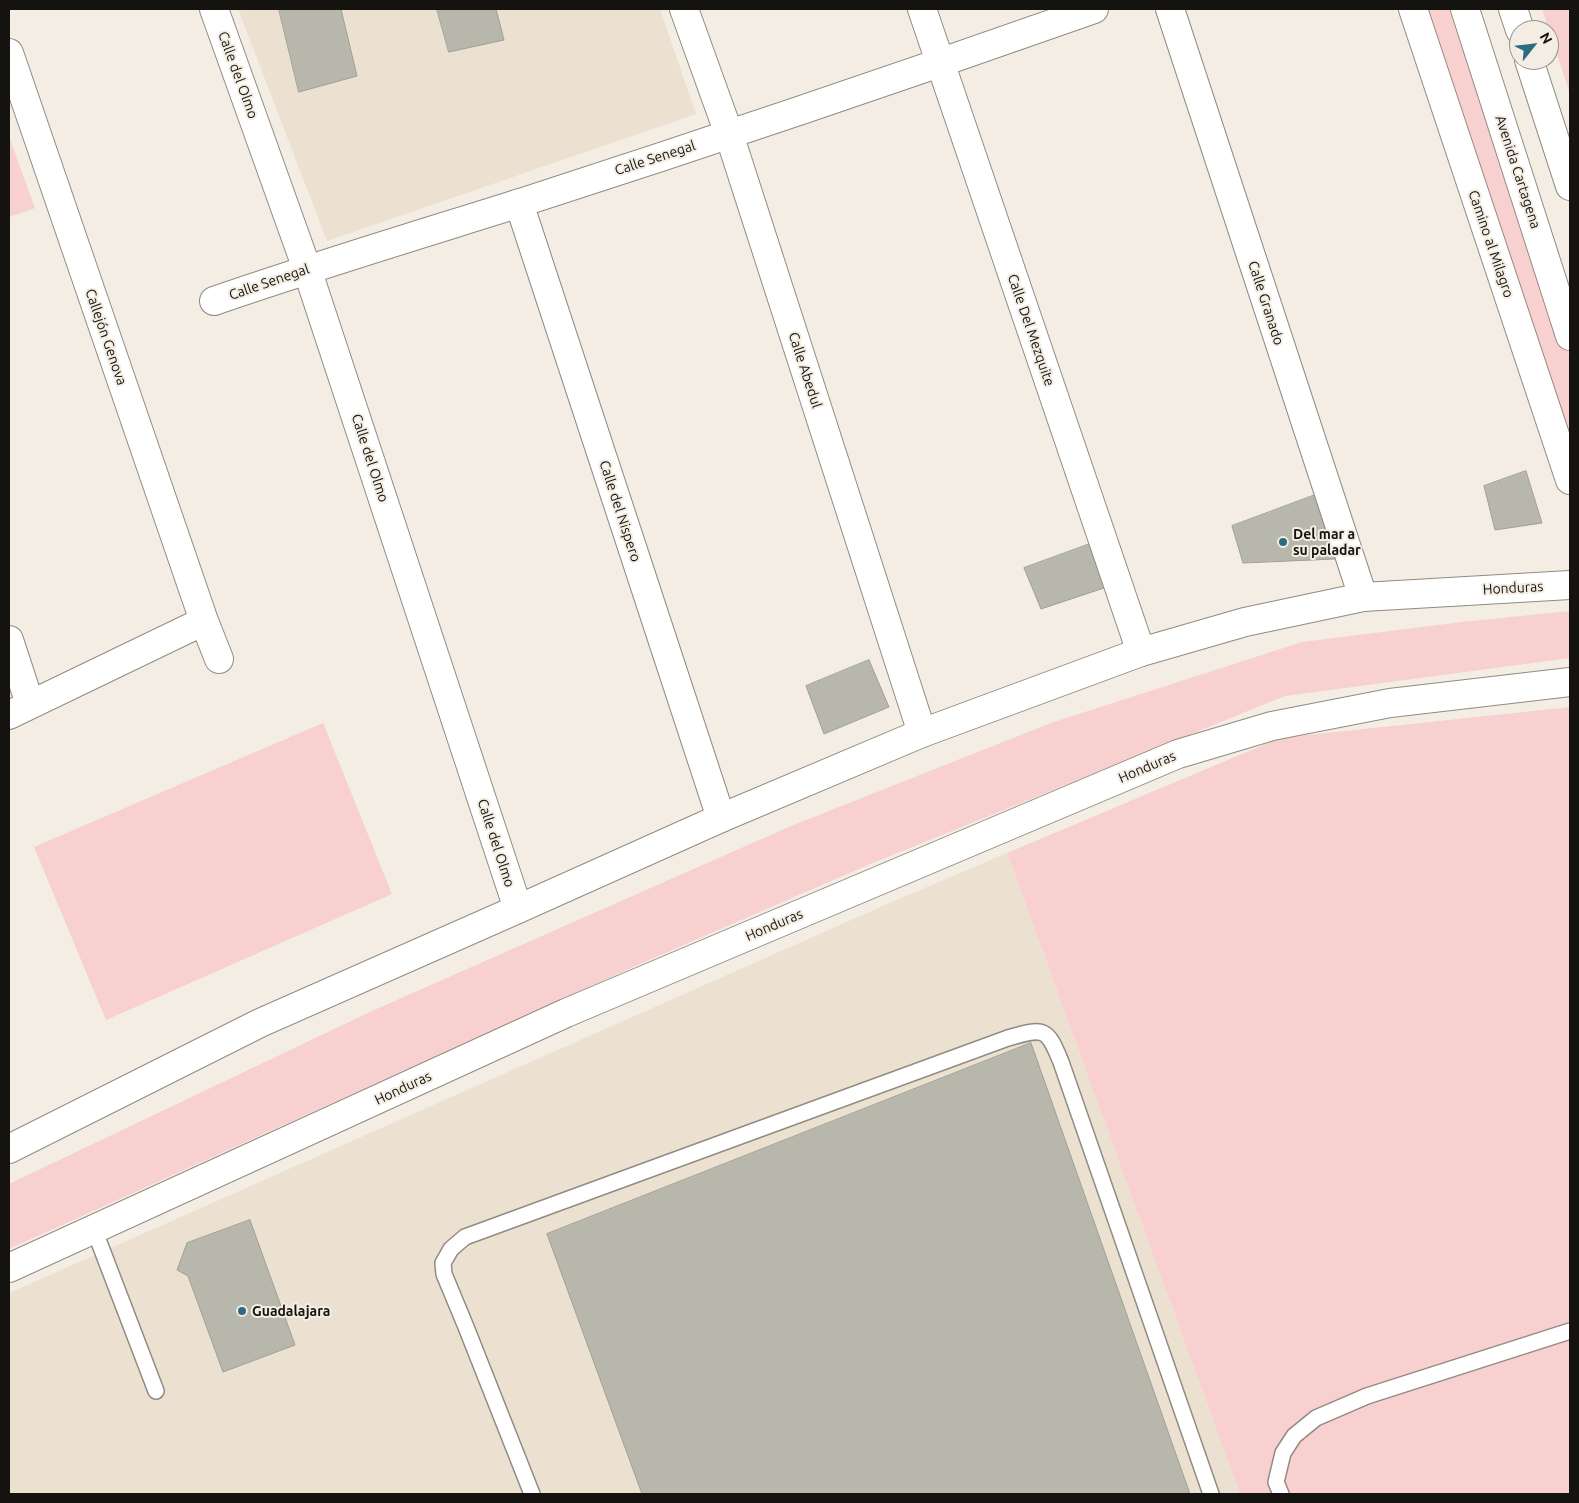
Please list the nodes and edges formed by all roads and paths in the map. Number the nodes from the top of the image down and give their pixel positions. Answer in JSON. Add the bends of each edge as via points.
{"nodes":[{"id":1,"x":214,"y":9,"type":"edge"},
{"id":2,"x":684,"y":9,"type":"edge"},
{"id":3,"x":922,"y":9,"type":"edge"},
{"id":4,"x":1094,"y":9,"type":"edge"},
{"id":5,"x":1170,"y":9,"type":"edge"},
{"id":6,"x":1413,"y":9,"type":"edge"},
{"id":7,"x":1465,"y":9,"type":"edge"},
{"id":8,"x":9,"y":53,"type":"edge"},
{"id":9,"x":940,"y":63,"type":"junction"},
{"id":10,"x":1532,"y":70,"type":"edge"},
{"id":11,"x":729,"y":134,"type":"junction"},
{"id":12,"x":1570,"y":186,"type":"edge"},
{"id":13,"x":519,"y":203,"type":"junction"},
{"id":14,"x":307,"y":269,"type":"junction"},
{"id":15,"x":214,"y":301,"type":"dead end"},
{"id":16,"x":1570,"y":336,"type":"edge"},
{"id":17,"x":1570,"y":480,"type":"edge"},
{"id":18,"x":1570,"y":585,"type":"edge"},
{"id":19,"x":1363,"y":597,"type":"junction"},
{"id":20,"x":204,"y":621,"type":"junction"},
{"id":21,"x":9,"y":640,"type":"edge"},
{"id":22,"x":1141,"y":652,"type":"junction"},
{"id":23,"x":220,"y":659,"type":"dead end"},
{"id":24,"x":1570,"y":682,"type":"edge"},
{"id":25,"x":19,"y":709,"type":"edge"},
{"id":26,"x":922,"y":733,"type":"junction"},
{"id":27,"x":721,"y":818,"type":"junction"},
{"id":28,"x":518,"y":909,"type":"junction"},
{"id":29,"x":10,"y":1145,"type":"edge"},
{"id":30,"x":94,"y":1229,"type":"junction"},
{"id":31,"x":9,"y":1268,"type":"edge"},
{"id":32,"x":1570,"y":1331,"type":"edge"},
{"id":33,"x":156,"y":1391,"type":"dead end"},
{"id":34,"x":532,"y":1494,"type":"edge"},
{"id":35,"x":1211,"y":1494,"type":"edge"},
{"id":36,"x":1281,"y":1494,"type":"edge"}],
"edges":[{"from":1,"to":14,"type":"street","name":"Calle del Olmo"},
{"from":2,"to":11,"type":"street","name":"Calle Abedul"},
{"from":3,"to":9,"type":"street","name":"Calle Del Mezquite"},
{"from":4,"to":9,"type":"street","name":"Calle Senegal"},
{"from":5,"to":19,"type":"street","name":"Calle Granado"},
{"from":6,"to":17,"type":"street","name":"Camino al Milagro"},
{"from":7,"to":16,"type":"street","name":"Avenida Cartagena"},
{"from":8,"to":20,"type":"street","name":"Callejón Genova"},
{"from":9,"to":11,"type":"street","name":"Calle Senegal"},
{"from":9,"to":22,"type":"street","name":"Calle Del Mezquite"},
{"from":10,"to":12,"type":"street"},
{"from":11,"to":13,"type":"street","name":"Calle Senegal"},
{"from":11,"to":26,"type":"street","name":"Calle Abedul"},
{"from":13,"to":14,"type":"street","name":"Calle Senegal"},
{"from":13,"to":27,"type":"street","name":"Calle del Nispero"},
{"from":14,"to":15,"type":"street","name":"Calle Senegal"},
{"from":14,"to":28,"type":"street","name":"Calle del Olmo"},
{"from":18,"to":19,"type":"street","name":"Honduras"},
{"from":19,"to":22,"type":"street","name":"Honduras","via":[[1245,622]]},
{"from":20,"to":23,"type":"street","name":"Callejón Genova"},
{"from":20,"to":25,"type":"street"},
{"from":21,"to":25,"type":"street"},
{"from":22,"to":26,"type":"street","name":"Honduras"},
{"from":24,"to":30,"type":"street","name":"Honduras","via":[[1390,703],[1272,726],[1178,754],[566,1013]]},
{"from":26,"to":27,"type":"street","name":"Honduras"},
{"from":27,"to":28,"type":"street","name":"Honduras"},
{"from":28,"to":29,"type":"street","name":"Honduras","via":[[260,1023]]},
{"from":30,"to":31,"type":"street","name":"Honduras"},
{"from":30,"to":33,"type":"lane"},
{"from":32,"to":36,"type":"lane","via":[[1367,1396],[1316,1418],[1294,1436],[1283,1453],[1276,1482]]},
{"from":34,"to":35,"type":"lane","via":[[444,1274],[444,1263],[451,1249],[464,1236],[1008,1038],[1036,1031],[1044,1032],[1052,1039],[1061,1062]]}]}
